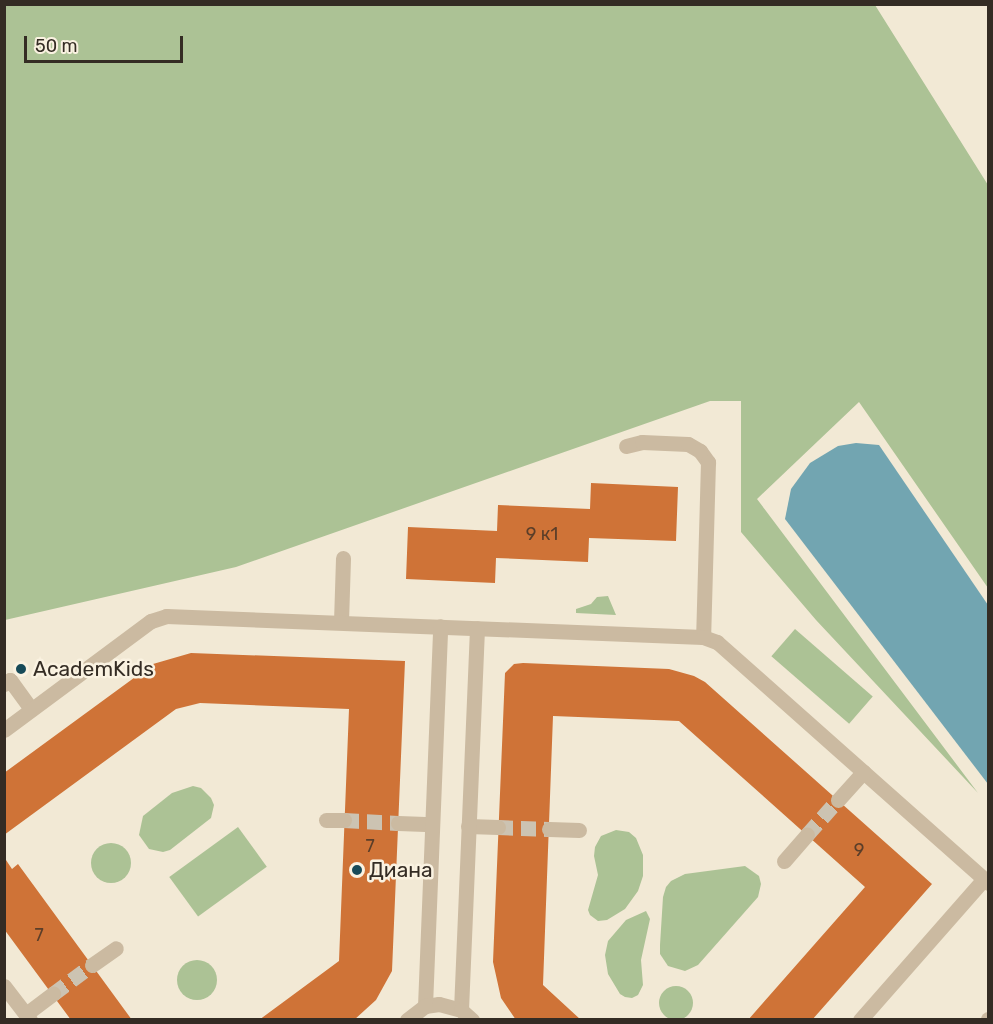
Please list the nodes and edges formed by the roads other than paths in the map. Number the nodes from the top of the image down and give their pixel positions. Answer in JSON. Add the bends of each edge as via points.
{"nodes":[{"id":1,"x":626,"y":446,"type":"dead end"},
{"id":2,"x":343,"y":558,"type":"dead end"},
{"id":3,"x":341,"y":622,"type":"junction"},
{"id":4,"x":440,"y":626,"type":"junction"},
{"id":5,"x":477,"y":628,"type":"junction"},
{"id":6,"x":703,"y":637,"type":"junction"},
{"id":7,"x":6,"y":679,"type":"edge"},
{"id":8,"x":31,"y":709,"type":"junction"},
{"id":9,"x":4,"y":730,"type":"edge"},
{"id":10,"x":863,"y":772,"type":"junction"},
{"id":11,"x":838,"y":800,"type":"tunnel mouth"},
{"id":12,"x":326,"y":820,"type":"dead end"},
{"id":13,"x":344,"y":820,"type":"tunnel mouth"},
{"id":14,"x":398,"y":823,"type":"tunnel mouth"},
{"id":15,"x":432,"y":824,"type":"junction"},
{"id":16,"x":468,"y":826,"type":"junction"},
{"id":17,"x":498,"y":827,"type":"tunnel mouth"},
{"id":18,"x":549,"y":829,"type":"tunnel mouth"},
{"id":19,"x":579,"y":830,"type":"dead end"},
{"id":20,"x":807,"y":835,"type":"tunnel mouth"},
{"id":21,"x":784,"y":861,"type":"dead end"},
{"id":22,"x":986,"y":881,"type":"edge"},
{"id":23,"x":116,"y":948,"type":"dead end"},
{"id":24,"x":92,"y":965,"type":"tunnel mouth"},
{"id":25,"x":4,"y":986,"type":"edge"},
{"id":26,"x":52,"y":994,"type":"tunnel mouth"},
{"id":27,"x":425,"y":1006,"type":"junction"},
{"id":28,"x":466,"y":1015,"type":"edge"},
{"id":29,"x":28,"y":1017,"type":"edge"},
{"id":30,"x":407,"y":1019,"type":"edge"},
{"id":31,"x":861,"y":1020,"type":"edge"}],
"edges":[{"from":1,"to":6,"type":"street","via":[[642,442],[688,444],[708,462]]},
{"from":2,"to":3,"type":"street"},
{"from":3,"to":4,"type":"street"},
{"from":3,"to":8,"type":"street","via":[[158,617]]},
{"from":4,"to":5,"type":"street"},
{"from":4,"to":15,"type":"street"},
{"from":5,"to":6,"type":"street"},
{"from":5,"to":16,"type":"street"},
{"from":6,"to":10,"type":"street","via":[[717,642]]},
{"from":7,"to":8,"type":"street"},
{"from":8,"to":9,"type":"street"},
{"from":10,"to":11,"type":"street"},
{"from":10,"to":22,"type":"street"},
{"from":12,"to":13,"type":"street"},
{"from":14,"to":15,"type":"street"},
{"from":15,"to":27,"type":"street"},
{"from":16,"to":17,"type":"street"},
{"from":16,"to":28,"type":"street"},
{"from":18,"to":19,"type":"street"},
{"from":20,"to":21,"type":"street"},
{"from":22,"to":31,"type":"street"},
{"from":23,"to":24,"type":"street"},
{"from":25,"to":29,"type":"street"},
{"from":26,"to":29,"type":"street"},
{"from":27,"to":28,"type":"street","via":[[447,1004]]},
{"from":27,"to":30,"type":"street"}]}
